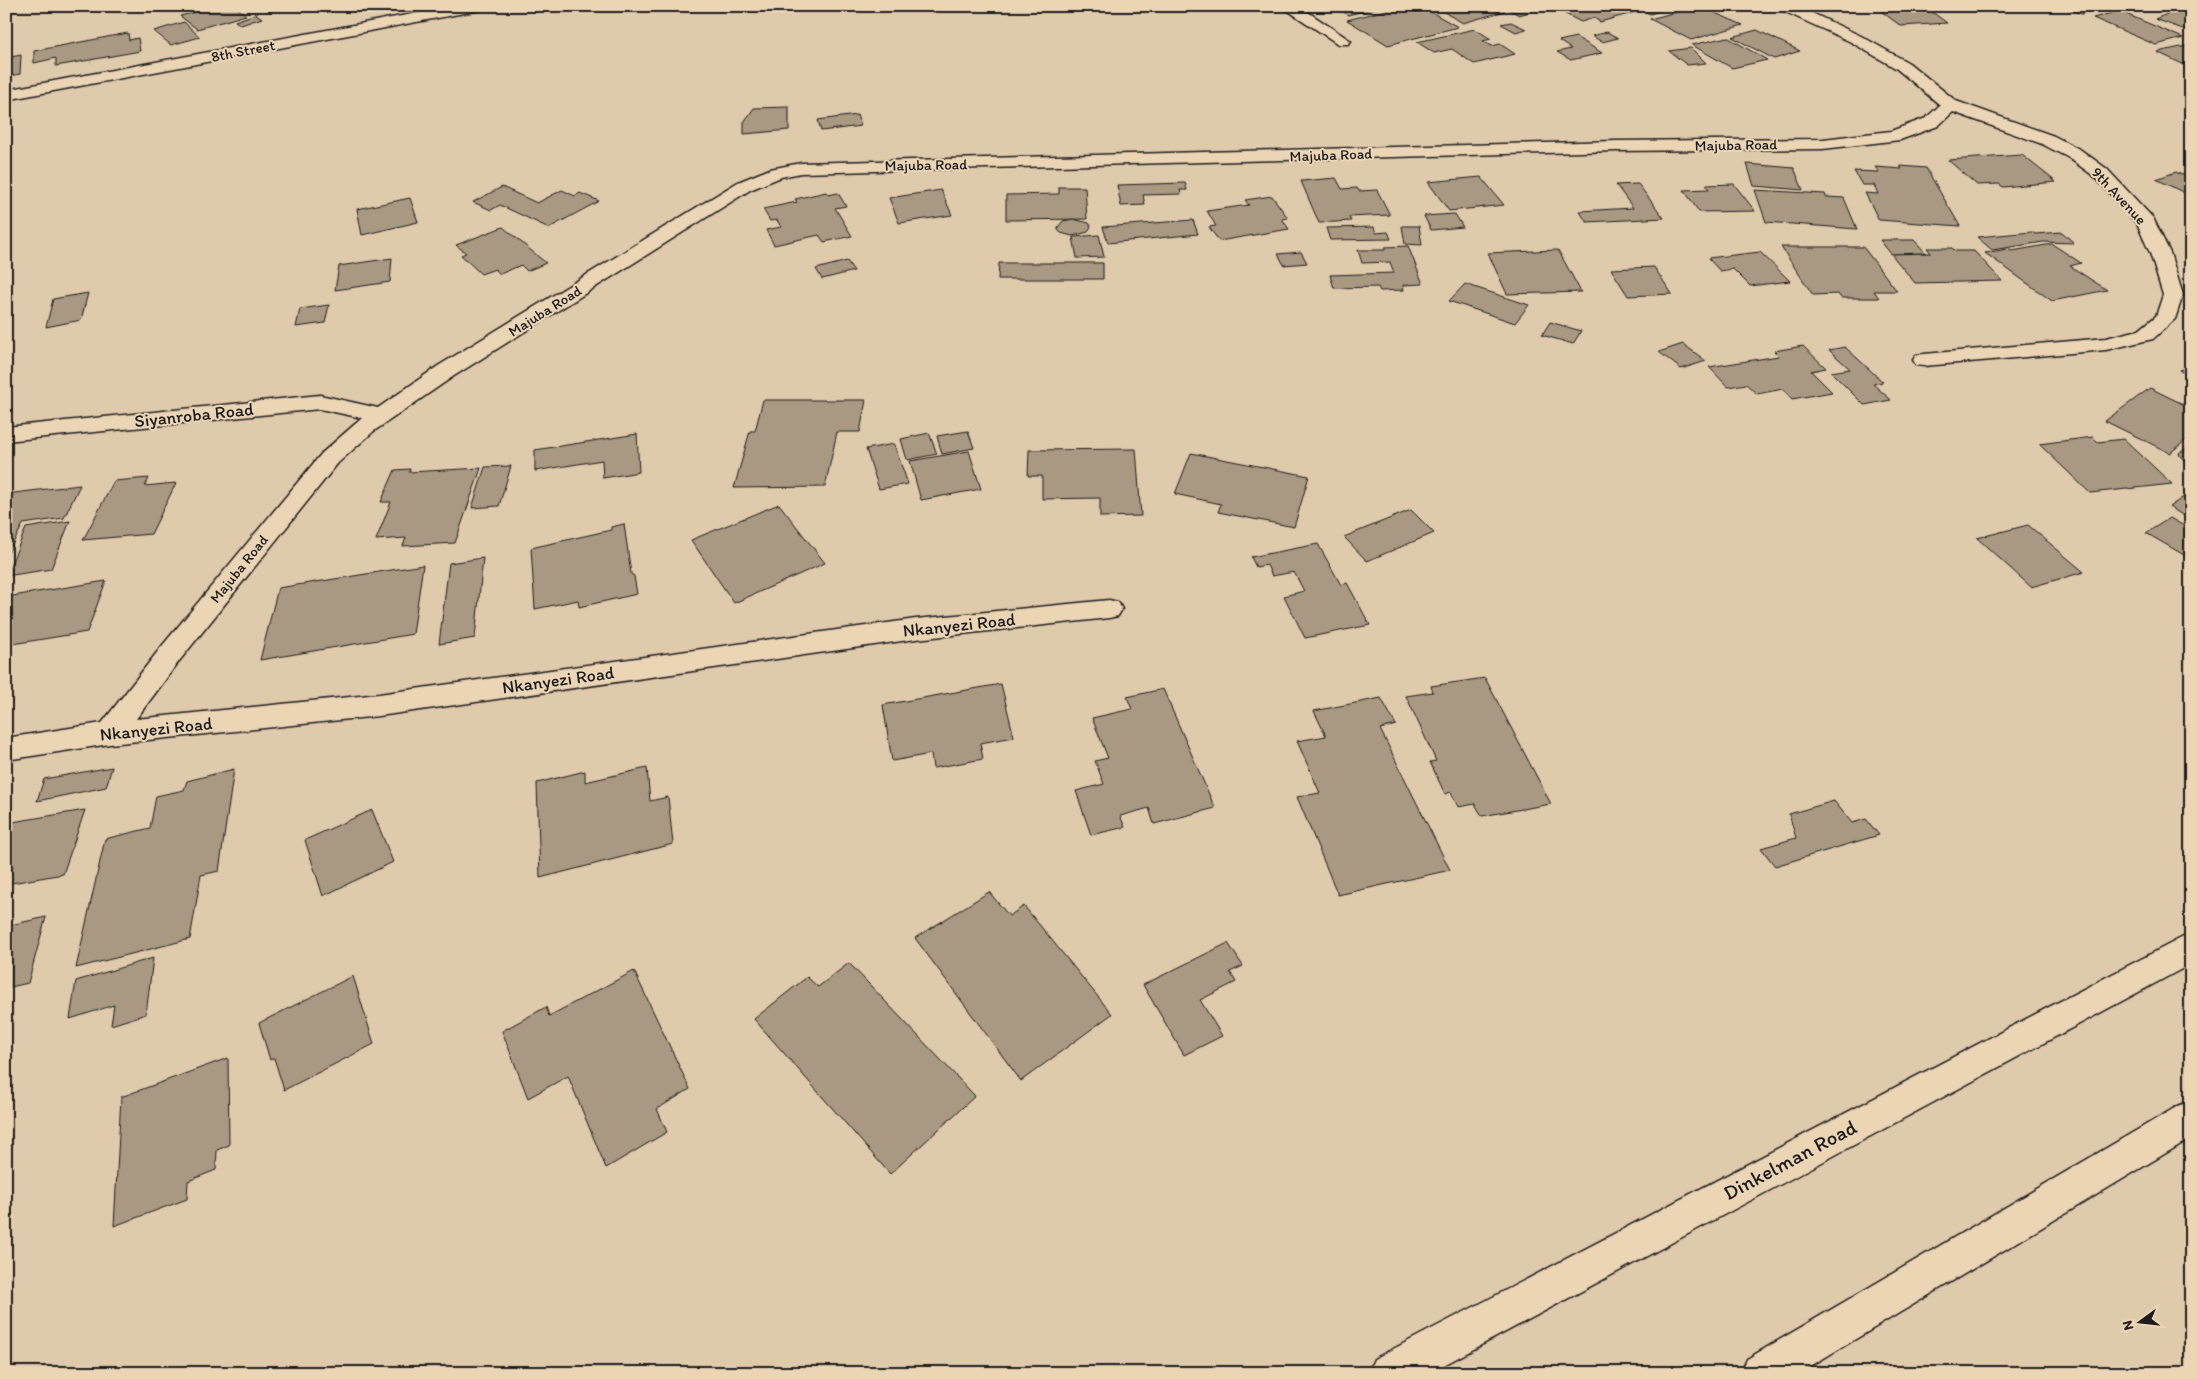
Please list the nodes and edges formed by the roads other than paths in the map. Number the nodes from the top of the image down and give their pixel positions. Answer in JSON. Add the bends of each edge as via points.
{"nodes":[{"id":1,"x":480,"y":6,"type":"edge"},
{"id":2,"x":1288,"y":6,"type":"edge"},
{"id":3,"x":1784,"y":6,"type":"edge"},
{"id":4,"x":1343,"y":40,"type":"dead end"},
{"id":5,"x":6,"y":95,"type":"edge"},
{"id":6,"x":1950,"y":105,"type":"junction"},
{"id":7,"x":1924,"y":360,"type":"dead end"},
{"id":8,"x":380,"y":415,"type":"junction"},
{"id":9,"x":6,"y":434,"type":"edge"},
{"id":10,"x":1110,"y":609,"type":"dead end"},
{"id":11,"x":110,"y":733,"type":"junction"},
{"id":12,"x":6,"y":749,"type":"edge"},
{"id":13,"x":2191,"y":947,"type":"edge"},
{"id":14,"x":2191,"y":1118,"type":"edge"},
{"id":15,"x":1388,"y":1373,"type":"edge"},
{"id":16,"x":1761,"y":1373,"type":"edge"}],
"edges":[{"from":1,"to":5,"type":"street","name":"8th Street"},
{"from":2,"to":4,"type":"street"},
{"from":3,"to":6,"type":"street","name":"9th Avenue","via":[[1856,39],[1903,66]]},
{"from":6,"to":7,"type":"street","name":"9th Avenue","via":[[2048,140],[2075,154],[2101,174],[2146,222],[2173,294],[2165,319],[2146,335],[2106,344]]},
{"from":6,"to":8,"type":"street","name":"Majuba Road","via":[[1932,122],[1894,136],[1823,144],[1616,146],[801,168],[776,173],[744,186]]},
{"from":8,"to":9,"type":"street","name":"Siyanroba Road","via":[[320,402]]},
{"from":8,"to":11,"type":"street","name":"Majuba Road","via":[[330,458],[171,652]]},
{"from":10,"to":11,"type":"street","name":"Nkanyezi Road","via":[[916,629],[379,705]]},
{"from":11,"to":12,"type":"street","name":"Nkanyezi Road"},
{"from":13,"to":15,"type":"street","name":"Dinkelman Road"},
{"from":14,"to":16,"type":"street"}]}
